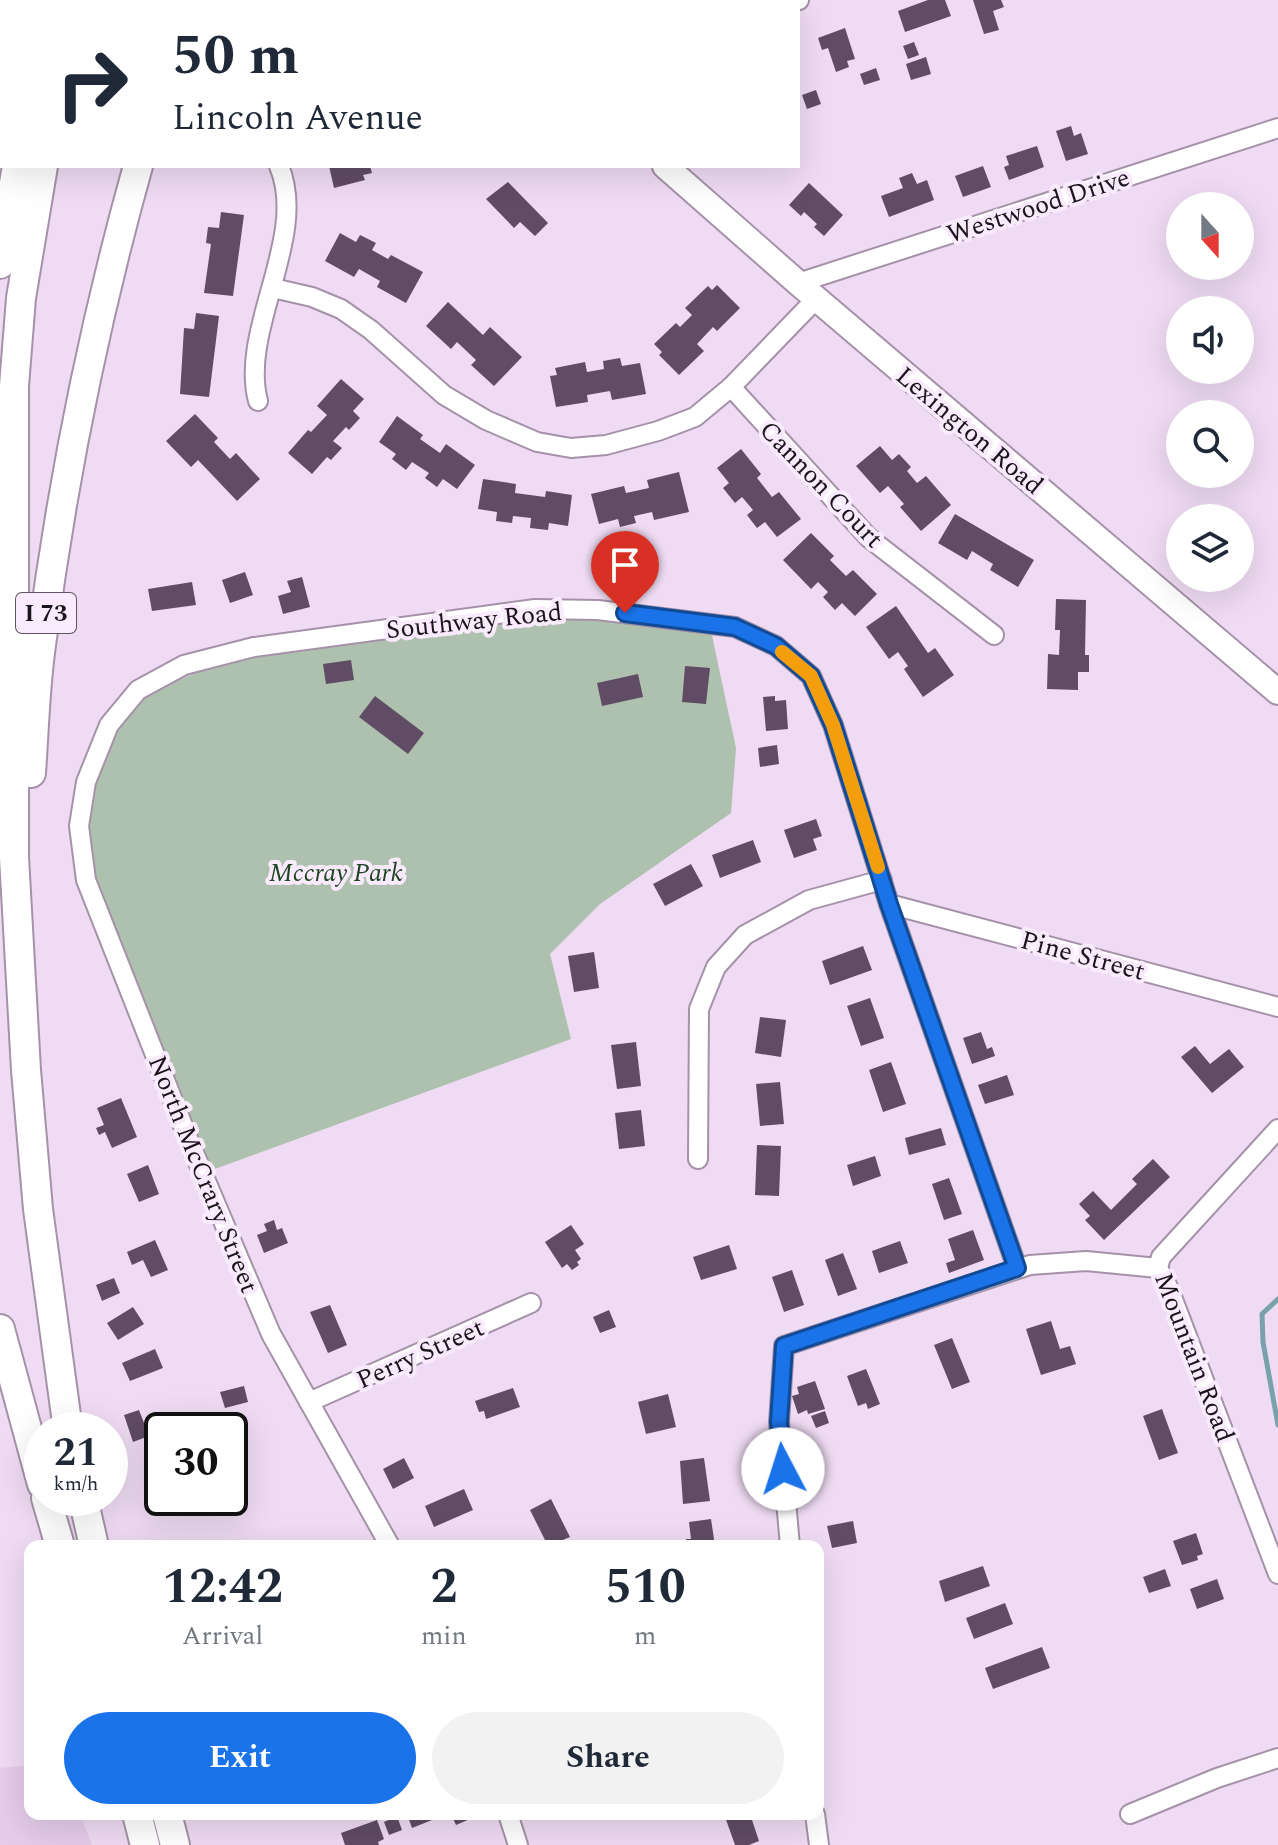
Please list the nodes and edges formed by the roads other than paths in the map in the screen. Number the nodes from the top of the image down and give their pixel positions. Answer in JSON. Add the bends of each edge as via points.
{"nodes":[{"id":1,"x":1278,"y":128,"type":"edge"},
{"id":2,"x":17,"y":168,"type":"edge"},
{"id":3,"x":43,"y":168,"type":"edge"},
{"id":4,"x":137,"y":168,"type":"edge"},
{"id":5,"x":280,"y":168,"type":"edge"},
{"id":6,"x":667,"y":168,"type":"edge"},
{"id":7,"x":0,"y":264,"type":"edge"},
{"id":8,"x":273,"y":288,"type":"junction"},
{"id":9,"x":807,"y":291,"type":"junction"},
{"id":10,"x":731,"y":387,"type":"junction"},
{"id":11,"x":258,"y":401,"type":"dead end"},
{"id":12,"x":994,"y":635,"type":"dead end"},
{"id":13,"x":1278,"y":692,"type":"edge"},
{"id":14,"x":86,"y":782,"type":"joint"},
{"id":15,"x":882,"y":880,"type":"junction"},
{"id":16,"x":889,"y":904,"type":"junction"},
{"id":17,"x":1278,"y":1007,"type":"edge"},
{"id":18,"x":26,"y":1070,"type":"junction"},
{"id":19,"x":1278,"y":1129,"type":"edge"},
{"id":20,"x":698,"y":1159,"type":"dead end"},
{"id":21,"x":1017,"y":1268,"type":"junction"},
{"id":22,"x":1158,"y":1268,"type":"junction"},
{"id":23,"x":531,"y":1303,"type":"dead end"},
{"id":24,"x":0,"y":1329,"type":"edge"},
{"id":25,"x":309,"y":1402,"type":"junction"},
{"id":26,"x":66,"y":1412,"type":"edge"},
{"id":27,"x":24,"y":1418,"type":"edge"},
{"id":28,"x":51,"y":1516,"type":"edge"},
{"id":29,"x":87,"y":1516,"type":"edge"},
{"id":30,"x":58,"y":1540,"type":"edge"},
{"id":31,"x":93,"y":1540,"type":"edge"},
{"id":32,"x":387,"y":1540,"type":"edge"},
{"id":33,"x":789,"y":1540,"type":"edge"},
{"id":34,"x":1278,"y":1574,"type":"edge"},
{"id":35,"x":1278,"y":1758,"type":"edge"},
{"id":36,"x":1130,"y":1814,"type":"dead end"},
{"id":37,"x":139,"y":1820,"type":"edge"},
{"id":38,"x":169,"y":1820,"type":"edge"},
{"id":39,"x":510,"y":1820,"type":"edge"},
{"id":40,"x":816,"y":1820,"type":"edge"},
{"id":41,"x":145,"y":1845,"type":"edge"},
{"id":42,"x":175,"y":1845,"type":"edge"},
{"id":43,"x":518,"y":1845,"type":"edge"},
{"id":44,"x":819,"y":1845,"type":"edge"}],
"edges":[{"from":1,"to":9,"type":"street","name":"Westwood Drive"},
{"from":2,"to":7,"type":"highway"},
{"from":3,"to":18,"type":"highway","via":[[21,298],[14,386],[14,857]]},
{"from":4,"to":18,"type":"highway","number":"I 73","via":[[70,450],[40,648],[24,866]]},
{"from":5,"to":8,"type":"street","via":[[288,201]]},
{"from":6,"to":9,"type":"main road","name":"Lexington Road"},
{"from":8,"to":10,"type":"street","via":[[341,309],[444,395],[537,442],[571,448],[606,445],[658,431],[695,417]]},
{"from":8,"to":11,"type":"street","via":[[254,364]]},
{"from":9,"to":10,"type":"street"},
{"from":9,"to":13,"type":"main road","name":"Lexington Road"},
{"from":10,"to":12,"type":"street","name":"Cannon Court","via":[[869,538]]},
{"from":14,"to":15,"type":"street","name":"Southway Road","via":[[109,725],[138,690],[184,665],[254,647],[535,609],[643,615],[735,627],[776,646],[811,676],[833,725]]},
{"from":14,"to":25,"type":"street","name":"North McCrary Street","via":[[79,826],[86,880],[260,1309]]},
{"from":15,"to":16,"type":"street","name":"Southway Road"},
{"from":15,"to":20,"type":"street","via":[[809,900],[745,935],[716,967],[699,1009]]},
{"from":16,"to":17,"type":"street","name":"Pine Street"},
{"from":16,"to":21,"type":"street","name":"Southway Road"},
{"from":18,"to":26,"type":"highway","number":"I 73","via":[[38,1209]]},
{"from":19,"to":22,"type":"street","name":"Mountain Road","via":[[1161,1257]]},
{"from":21,"to":22,"type":"street","via":[[1086,1261]]},
{"from":21,"to":33,"type":"street","via":[[784,1346],[779,1422]]},
{"from":22,"to":34,"type":"street","name":"Mountain Road"},
{"from":23,"to":25,"type":"street","name":"Perry Street"},
{"from":24,"to":27,"type":"highway"},
{"from":25,"to":32,"type":"street","name":"North McCrary Street"},
{"from":28,"to":30,"type":"highway"},
{"from":29,"to":31,"type":"highway"},
{"from":35,"to":36,"type":"street"},
{"from":37,"to":41,"type":"highway"},
{"from":38,"to":42,"type":"highway"},
{"from":39,"to":43,"type":"street"},
{"from":40,"to":44,"type":"street"}]}
